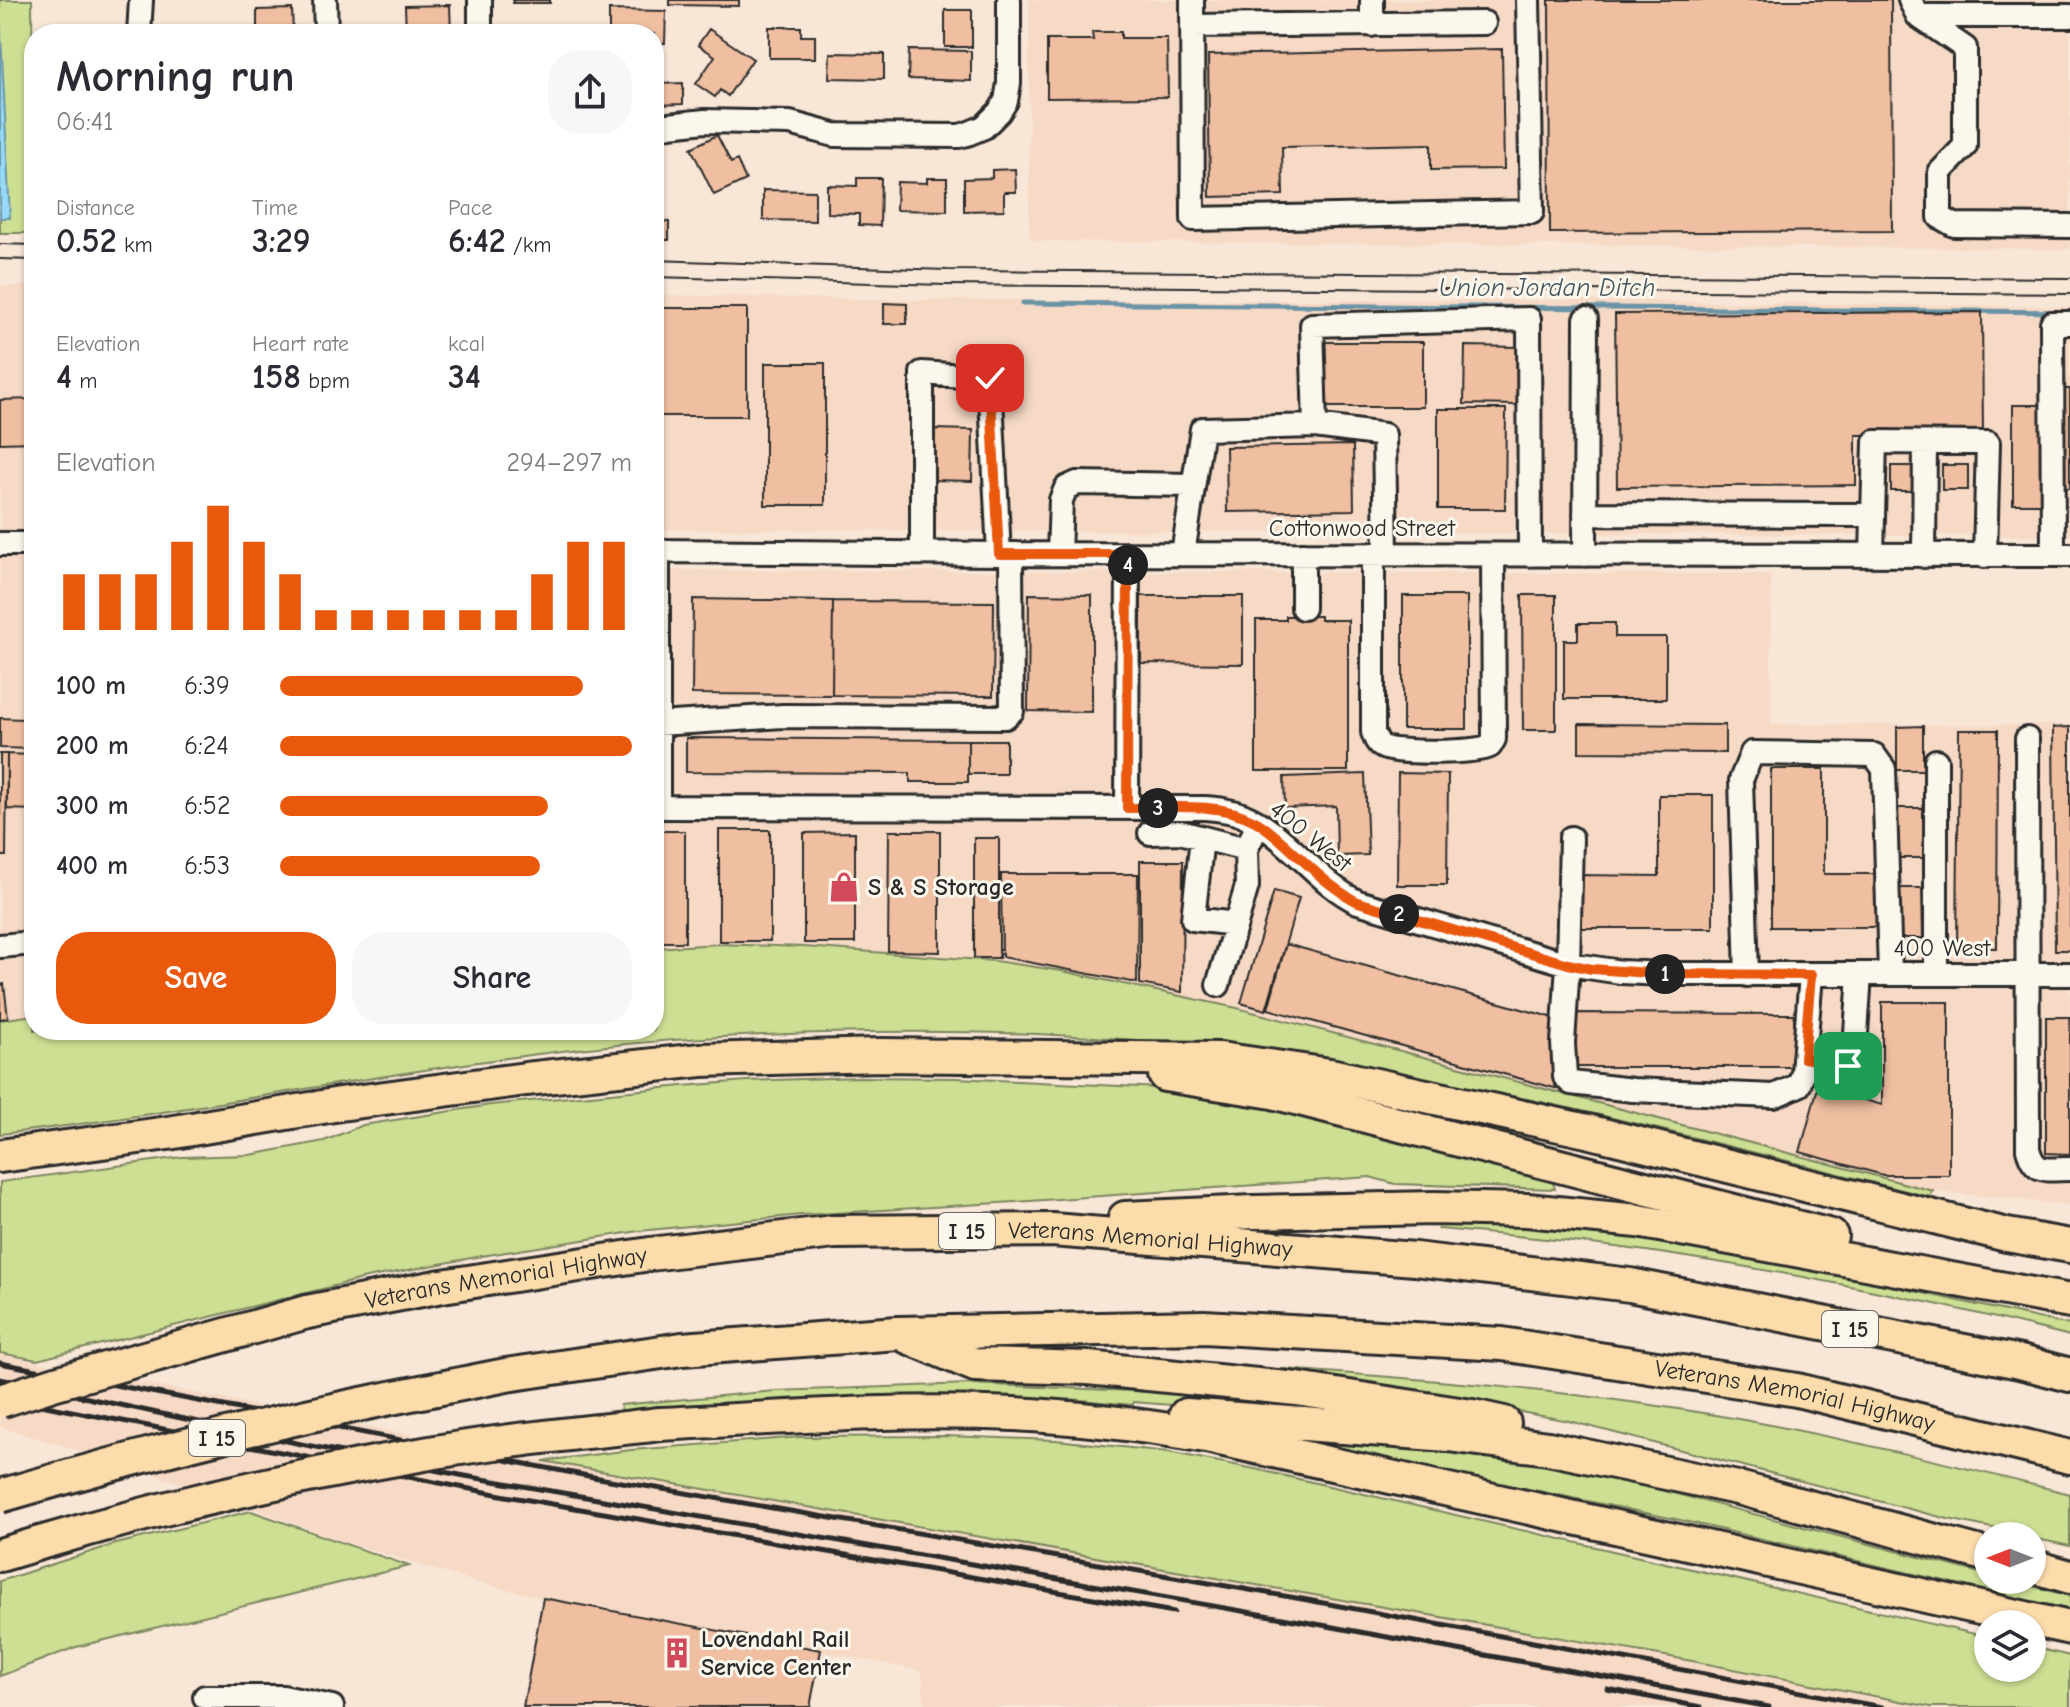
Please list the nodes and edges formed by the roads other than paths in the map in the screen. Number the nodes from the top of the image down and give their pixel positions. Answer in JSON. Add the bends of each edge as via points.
{"nodes":[{"id":1,"x":141,"y":0,"type":"edge"},
{"id":2,"x":325,"y":0,"type":"edge"},
{"id":3,"x":480,"y":0,"type":"edge"},
{"id":4,"x":1009,"y":0,"type":"edge"},
{"id":5,"x":1192,"y":0,"type":"edge"},
{"id":6,"x":1372,"y":0,"type":"edge"},
{"id":7,"x":1528,"y":0,"type":"edge"},
{"id":8,"x":1914,"y":8,"type":"edge"},
{"id":9,"x":2070,"y":16,"type":"edge"},
{"id":10,"x":1484,"y":23,"type":"dead end"},
{"id":11,"x":140,"y":24,"type":"edge"},
{"id":12,"x":326,"y":24,"type":"edge"},
{"id":13,"x":480,"y":24,"type":"edge"},
{"id":14,"x":1372,"y":25,"type":"junction"},
{"id":15,"x":1192,"y":26,"type":"junction"},
{"id":16,"x":664,"y":126,"type":"edge"},
{"id":17,"x":2070,"y":226,"type":"edge"},
{"id":18,"x":1586,"y":319,"type":"dead end"},
{"id":19,"x":2070,"y":323,"type":"edge"},
{"id":20,"x":1315,"y":426,"type":"junction"},
{"id":21,"x":1925,"y":443,"type":"junction"},
{"id":22,"x":1193,"y":485,"type":"junction"},
{"id":23,"x":1585,"y":514,"type":"junction"},
{"id":24,"x":1872,"y":515,"type":"junction"},
{"id":25,"x":2061,"y":516,"type":"edge"},
{"id":26,"x":0,"y":544,"type":"edge"},
{"id":27,"x":24,"y":544,"type":"edge"},
{"id":28,"x":664,"y":551,"type":"edge"},
{"id":29,"x":922,"y":553,"type":"junction"},
{"id":30,"x":1005,"y":554,"type":"junction"},
{"id":31,"x":1059,"y":554,"type":"junction"},
{"id":32,"x":1128,"y":554,"type":"junction"},
{"id":33,"x":1183,"y":554,"type":"junction"},
{"id":34,"x":1303,"y":554,"type":"junction"},
{"id":35,"x":1379,"y":554,"type":"junction"},
{"id":36,"x":1493,"y":555,"type":"junction"},
{"id":37,"x":1530,"y":555,"type":"junction"},
{"id":38,"x":1585,"y":555,"type":"junction"},
{"id":39,"x":1872,"y":555,"type":"junction"},
{"id":40,"x":2061,"y":555,"type":"edge"},
{"id":41,"x":1924,"y":556,"type":"junction"},
{"id":42,"x":1985,"y":556,"type":"junction"},
{"id":43,"x":1303,"y":608,"type":"dead end"},
{"id":44,"x":664,"y":715,"type":"edge"},
{"id":45,"x":2027,"y":739,"type":"dead end"},
{"id":46,"x":1936,"y":761,"type":"dead end"},
{"id":47,"x":664,"y":807,"type":"edge"},
{"id":48,"x":1127,"y":808,"type":"junction"},
{"id":49,"x":1258,"y":823,"type":"junction"},
{"id":50,"x":1150,"y":833,"type":"dead end"},
{"id":51,"x":1202,"y":838,"type":"junction"},
{"id":52,"x":1571,"y":838,"type":"dead end"},
{"id":53,"x":1246,"y":849,"type":"junction"},
{"id":54,"x":1236,"y":924,"type":"junction"},
{"id":55,"x":24,"y":944,"type":"edge"},
{"id":56,"x":0,"y":946,"type":"edge"},
{"id":57,"x":1568,"y":964,"type":"junction"},
{"id":58,"x":1860,"y":974,"type":"junction"},
{"id":59,"x":1890,"y":974,"type":"junction"},
{"id":60,"x":1936,"y":974,"type":"junction"},
{"id":61,"x":2070,"y":974,"type":"edge"},
{"id":62,"x":1747,"y":975,"type":"junction"},
{"id":63,"x":1811,"y":975,"type":"junction"},
{"id":64,"x":2027,"y":975,"type":"junction"},
{"id":65,"x":1218,"y":985,"type":"dead end"},
{"id":66,"x":1034,"y":1056,"type":"junction"},
{"id":67,"x":1804,"y":1058,"type":"junction"},
{"id":68,"x":0,"y":1156,"type":"edge"},
{"id":69,"x":2070,"y":1169,"type":"edge"},
{"id":70,"x":834,"y":1232,"type":"junction"},
{"id":71,"x":2070,"y":1246,"type":"edge"},
{"id":72,"x":2070,"y":1299,"type":"edge"},
{"id":73,"x":898,"y":1333,"type":"junction"},
{"id":74,"x":2070,"y":1375,"type":"edge"},
{"id":75,"x":0,"y":1401,"type":"edge"},
{"id":76,"x":1011,"y":1414,"type":"junction"},
{"id":77,"x":2070,"y":1457,"type":"edge"},
{"id":78,"x":1742,"y":1489,"type":"junction"},
{"id":79,"x":0,"y":1496,"type":"edge"},
{"id":80,"x":1974,"y":1551,"type":"edge"},
{"id":81,"x":0,"y":1555,"type":"edge"},
{"id":82,"x":2046,"y":1570,"type":"edge"},
{"id":83,"x":2070,"y":1577,"type":"edge"},
{"id":84,"x":2070,"y":1628,"type":"edge"},
{"id":85,"x":205,"y":1697,"type":"dead end"},
{"id":86,"x":332,"y":1707,"type":"edge"}],
"edges":[{"from":1,"to":11,"type":"street"},
{"from":2,"to":12,"type":"street"},
{"from":3,"to":13,"type":"street"},
{"from":4,"to":16,"type":"street","via":[[1006,101],[984,127],[967,134],[834,135],[790,123],[705,121]]},
{"from":5,"to":15,"type":"street"},
{"from":6,"to":14,"type":"street"},
{"from":7,"to":15,"type":"street","via":[[1532,212],[1193,219]]},
{"from":8,"to":9,"type":"street"},
{"from":8,"to":17,"type":"street","via":[[1965,48],[1965,146],[1940,172],[1940,217],[1954,225]]},
{"from":10,"to":14,"type":"street"},
{"from":14,"to":15,"type":"street"},
{"from":18,"to":23,"type":"street"},
{"from":19,"to":25,"type":"street","via":[[2052,323]]},
{"from":20,"to":22,"type":"street","via":[[1202,429]]},
{"from":20,"to":35,"type":"street","via":[[1384,435]]},
{"from":20,"to":37,"type":"street","via":[[1312,325],[1529,319]]},
{"from":21,"to":24,"type":"street","via":[[1875,442]]},
{"from":21,"to":41,"type":"street"},
{"from":21,"to":42,"type":"street","via":[[1988,443]]},
{"from":22,"to":31,"type":"street","via":[[1077,483],[1066,488]]},
{"from":22,"to":33,"type":"street"},
{"from":23,"to":24,"type":"street"},
{"from":23,"to":38,"type":"street"},
{"from":24,"to":39,"type":"street"},
{"from":25,"to":40,"type":"street"},
{"from":26,"to":27,"type":"street"},
{"from":28,"to":29,"type":"street","name":"Cottonwood Street"},
{"from":29,"to":30,"type":"street","name":"Cottonwood Street"},
{"from":29,"to":30,"type":"street","via":[[922,373],[990,378]]},
{"from":30,"to":31,"type":"street","name":"Cottonwood Street"},
{"from":30,"to":44,"type":"street","via":[[1012,711],[1005,717]]},
{"from":31,"to":32,"type":"street","name":"Cottonwood Street"},
{"from":32,"to":33,"type":"street","name":"Cottonwood Street"},
{"from":32,"to":48,"type":"street"},
{"from":33,"to":34,"type":"street","name":"Cottonwood Street"},
{"from":34,"to":35,"type":"street","name":"Cottonwood Street"},
{"from":34,"to":43,"type":"street"},
{"from":35,"to":36,"type":"street","name":"Cottonwood Street"},
{"from":35,"to":36,"type":"street","via":[[1373,624],[1375,739],[1390,749],[1441,751],[1479,750],[1494,739]]},
{"from":36,"to":37,"type":"street","name":"Cottonwood Street"},
{"from":37,"to":38,"type":"street","name":"Cottonwood Street"},
{"from":38,"to":39,"type":"street","name":"Cottonwood Street"},
{"from":39,"to":41,"type":"street","name":"Cottonwood Street"},
{"from":40,"to":42,"type":"street","name":"Cottonwood Street"},
{"from":41,"to":42,"type":"street","name":"Cottonwood Street"},
{"from":45,"to":64,"type":"street"},
{"from":46,"to":60,"type":"street"},
{"from":47,"to":48,"type":"street","name":"400 West"},
{"from":48,"to":49,"type":"street","name":"400 West","via":[[1223,809]]},
{"from":49,"to":53,"type":"street"},
{"from":49,"to":57,"type":"street","name":"400 West","via":[[1358,902]]},
{"from":50,"to":51,"type":"street"},
{"from":51,"to":53,"type":"street"},
{"from":51,"to":54,"type":"street","via":[[1193,919]]},
{"from":52,"to":57,"type":"street"},
{"from":53,"to":54,"type":"street","via":[[1247,886]]},
{"from":54,"to":65,"type":"street"},
{"from":55,"to":56,"type":"street"},
{"from":57,"to":62,"type":"street","name":"400 West","via":[[1621,972]]},
{"from":57,"to":67,"type":"street","via":[[1563,1043],[1565,1077],[1571,1083],[1774,1096],[1799,1085]]},
{"from":58,"to":59,"type":"street","name":"400 West"},
{"from":58,"to":63,"type":"street","name":"400 West"},
{"from":58,"to":67,"type":"street","via":[[1854,1063]]},
{"from":59,"to":60,"type":"street","name":"400 West"},
{"from":59,"to":62,"type":"street","via":[[1884,769],[1874,755],[1752,753],[1741,780]]},
{"from":60,"to":64,"type":"street","name":"400 West"},
{"from":61,"to":64,"type":"street","name":"400 West"},
{"from":62,"to":63,"type":"street","name":"400 West"},
{"from":63,"to":67,"type":"street"},
{"from":64,"to":69,"type":"street","via":[[2028,1149],[2037,1167]]},
{"from":66,"to":68,"type":"highway","via":[[701,1060],[340,1104]]},
{"from":66,"to":71,"type":"highway","via":[[1220,1059],[1330,1075]]},
{"from":66,"to":72,"type":"highway","via":[[1273,1092]]},
{"from":70,"to":72,"type":"highway","via":[[1254,1212],[1527,1210],[1638,1221]]},
{"from":70,"to":74,"type":"highway","name":"Veterans Memorial Highway","number":"I 15","via":[[1052,1230],[1415,1259],[1630,1285]]},
{"from":70,"to":75,"type":"highway","name":"Veterans Memorial Highway","number":"I 15","bridge":true,"via":[[650,1254],[307,1312]]},
{"from":73,"to":77,"type":"highway","name":"Veterans Memorial Highway","number":"I 15","via":[[1204,1327],[1502,1344],[1797,1390]]},
{"from":73,"to":78,"type":"highway","via":[[975,1365],[1088,1368],[1297,1389],[1472,1416],[1627,1451]]},
{"from":73,"to":79,"type":"highway","name":"Veterans Memorial Highway","number":"I 15","bridge":true,"via":[[682,1349],[506,1375],[357,1404]]},
{"from":76,"to":78,"type":"highway","via":[[1145,1412],[1448,1435],[1548,1448]]},
{"from":76,"to":81,"type":"highway","bridge":true,"via":[[881,1413],[661,1424],[513,1441],[368,1464],[141,1514]]},
{"from":76,"to":84,"type":"highway","via":[[1206,1436]]},
{"from":78,"to":80,"type":"highway"},
{"from":82,"to":83,"type":"highway"},
{"from":85,"to":86,"type":"street","via":[[283,1697]]}]}
